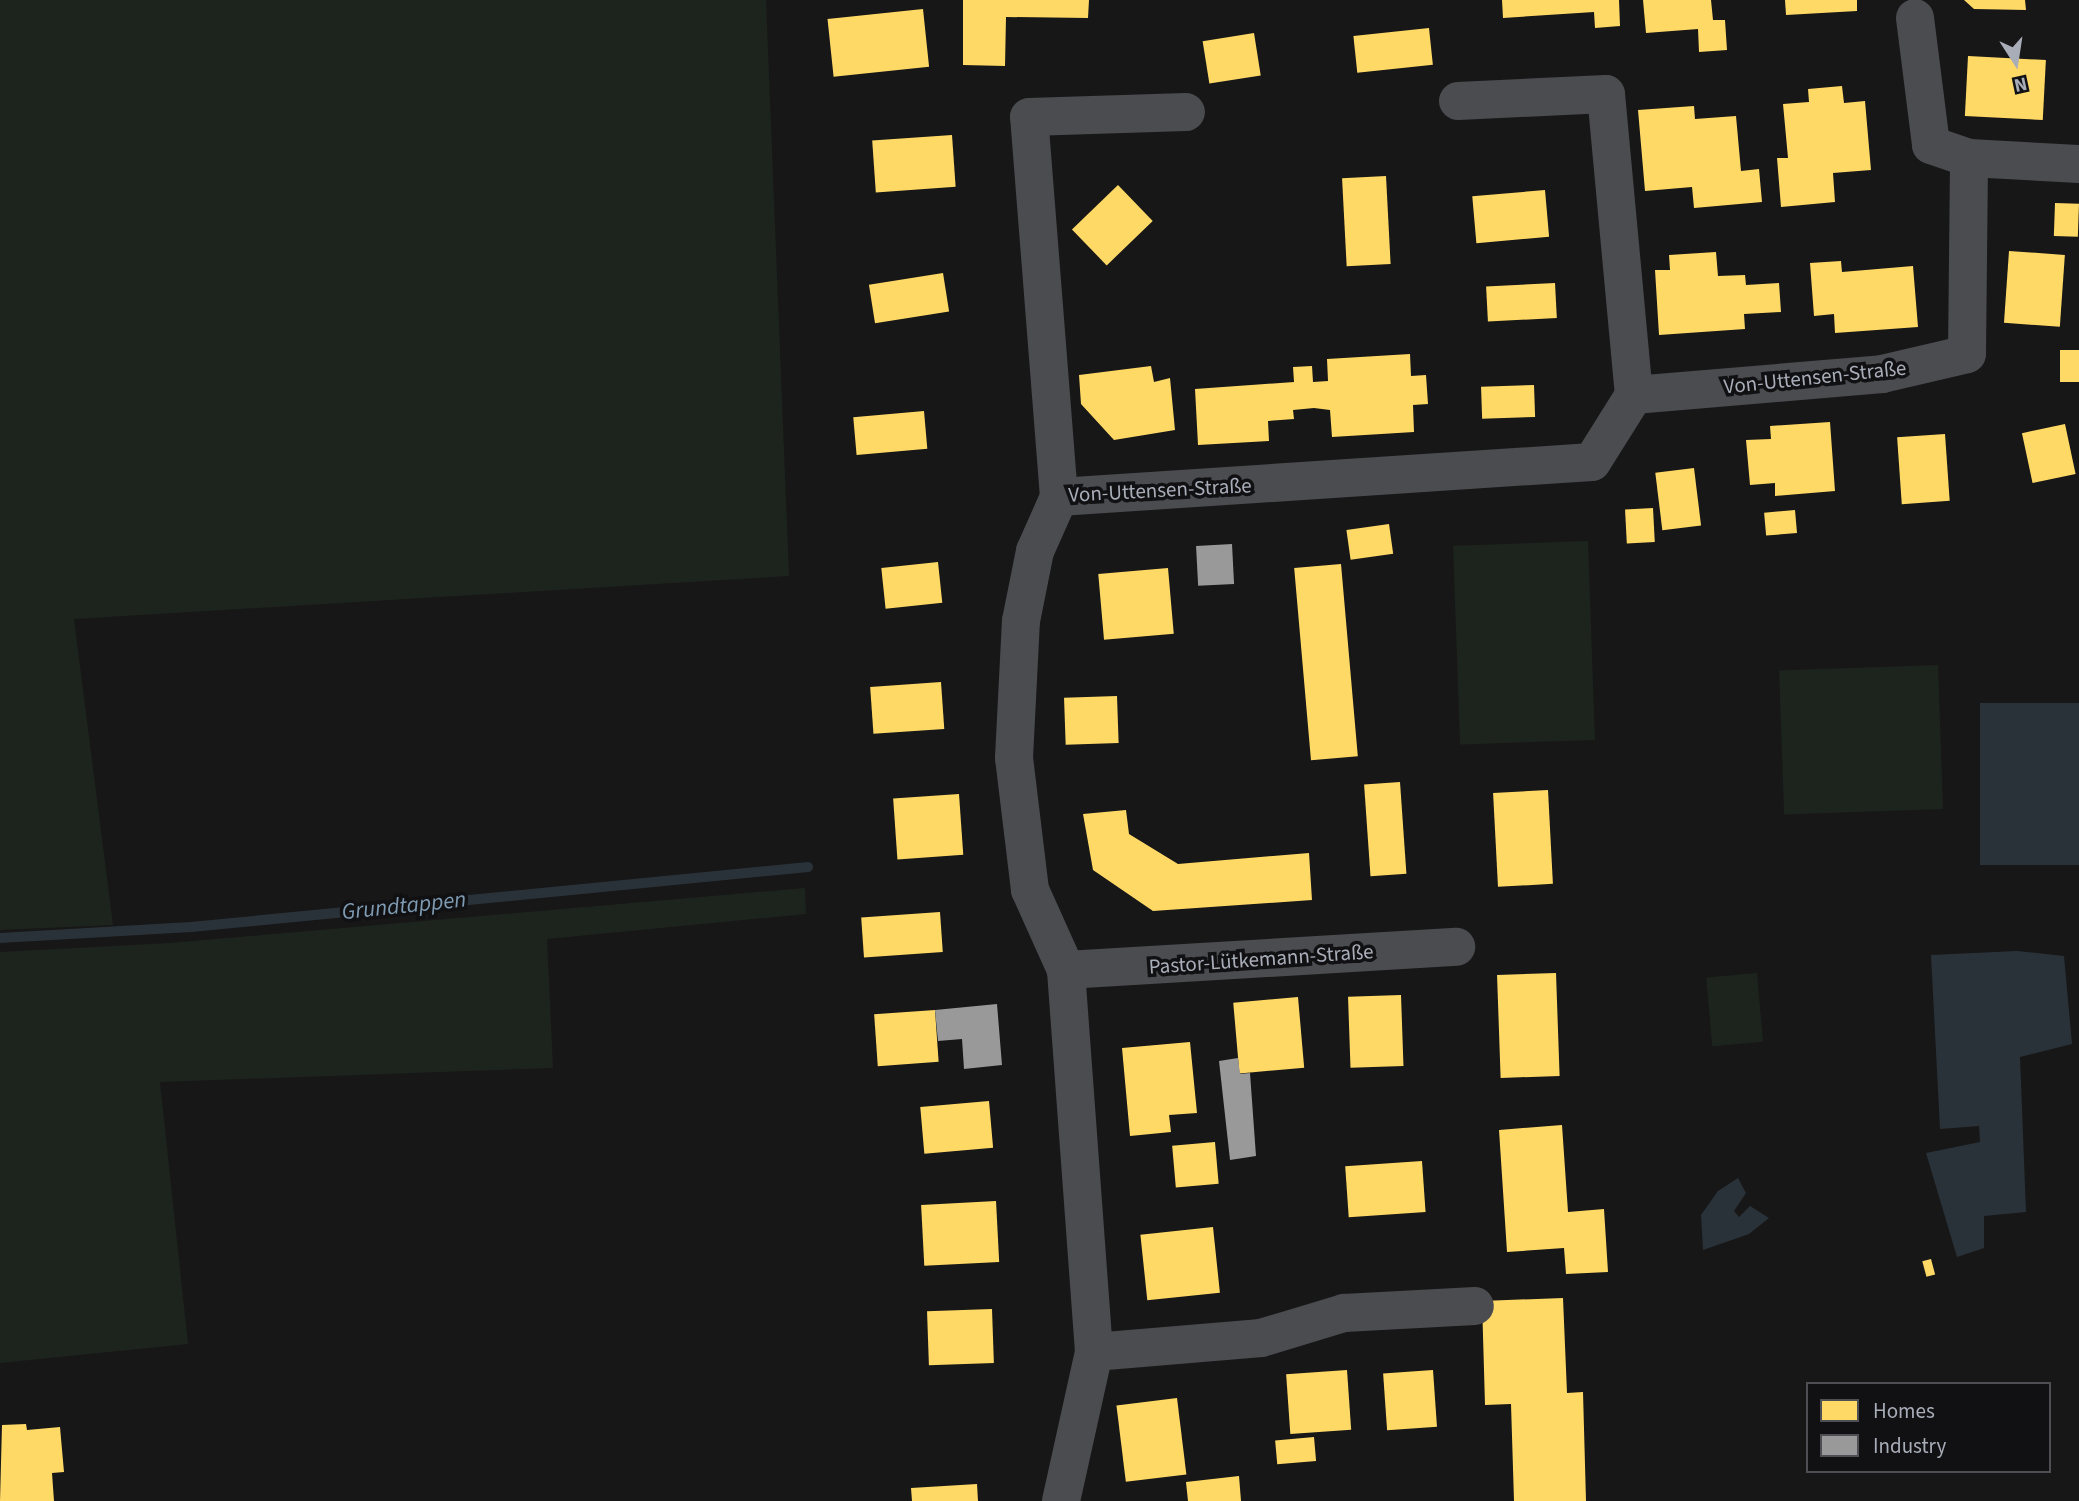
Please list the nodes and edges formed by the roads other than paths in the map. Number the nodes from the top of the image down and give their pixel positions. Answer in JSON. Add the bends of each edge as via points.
{"nodes":[{"id":1,"x":1915,"y":18,"type":"dead end"},
{"id":2,"x":1458,"y":100,"type":"dead end"},
{"id":3,"x":1186,"y":112,"type":"dead end"},
{"id":4,"x":1969,"y":158,"type":"junction"},
{"id":5,"x":2079,"y":164,"type":"edge"},
{"id":6,"x":1634,"y":395,"type":"junction"},
{"id":7,"x":1059,"y":497,"type":"junction"},
{"id":8,"x":1456,"y":947,"type":"dead end"},
{"id":9,"x":1066,"y":971,"type":"junction"},
{"id":10,"x":1475,"y":1306,"type":"dead end"},
{"id":11,"x":1094,"y":1352,"type":"junction"},
{"id":12,"x":1061,"y":1501,"type":"edge"}],
"edges":[{"from":1,"to":4,"type":"street","via":[[1931,145]]},
{"from":2,"to":6,"type":"street","via":[[1606,94]]},
{"from":3,"to":7,"type":"street","name":"Von-Uttensen-Straße","via":[[1029,117]]},
{"from":4,"to":5,"type":"street"},
{"from":4,"to":6,"type":"street","name":"Von-Uttensen-Straße","via":[[1967,354],[1882,374]]},
{"from":6,"to":7,"type":"street","name":"Von-Uttensen-Straße","via":[[1592,462]]},
{"from":7,"to":9,"type":"street","via":[[1035,551],[1021,621],[1014,758],[1030,890]]},
{"from":8,"to":9,"type":"street","name":"Pastor-Lütkemann-Straße"},
{"from":9,"to":11,"type":"street"},
{"from":10,"to":11,"type":"street","via":[[1344,1313],[1261,1338]]},
{"from":11,"to":12,"type":"street"}]}
